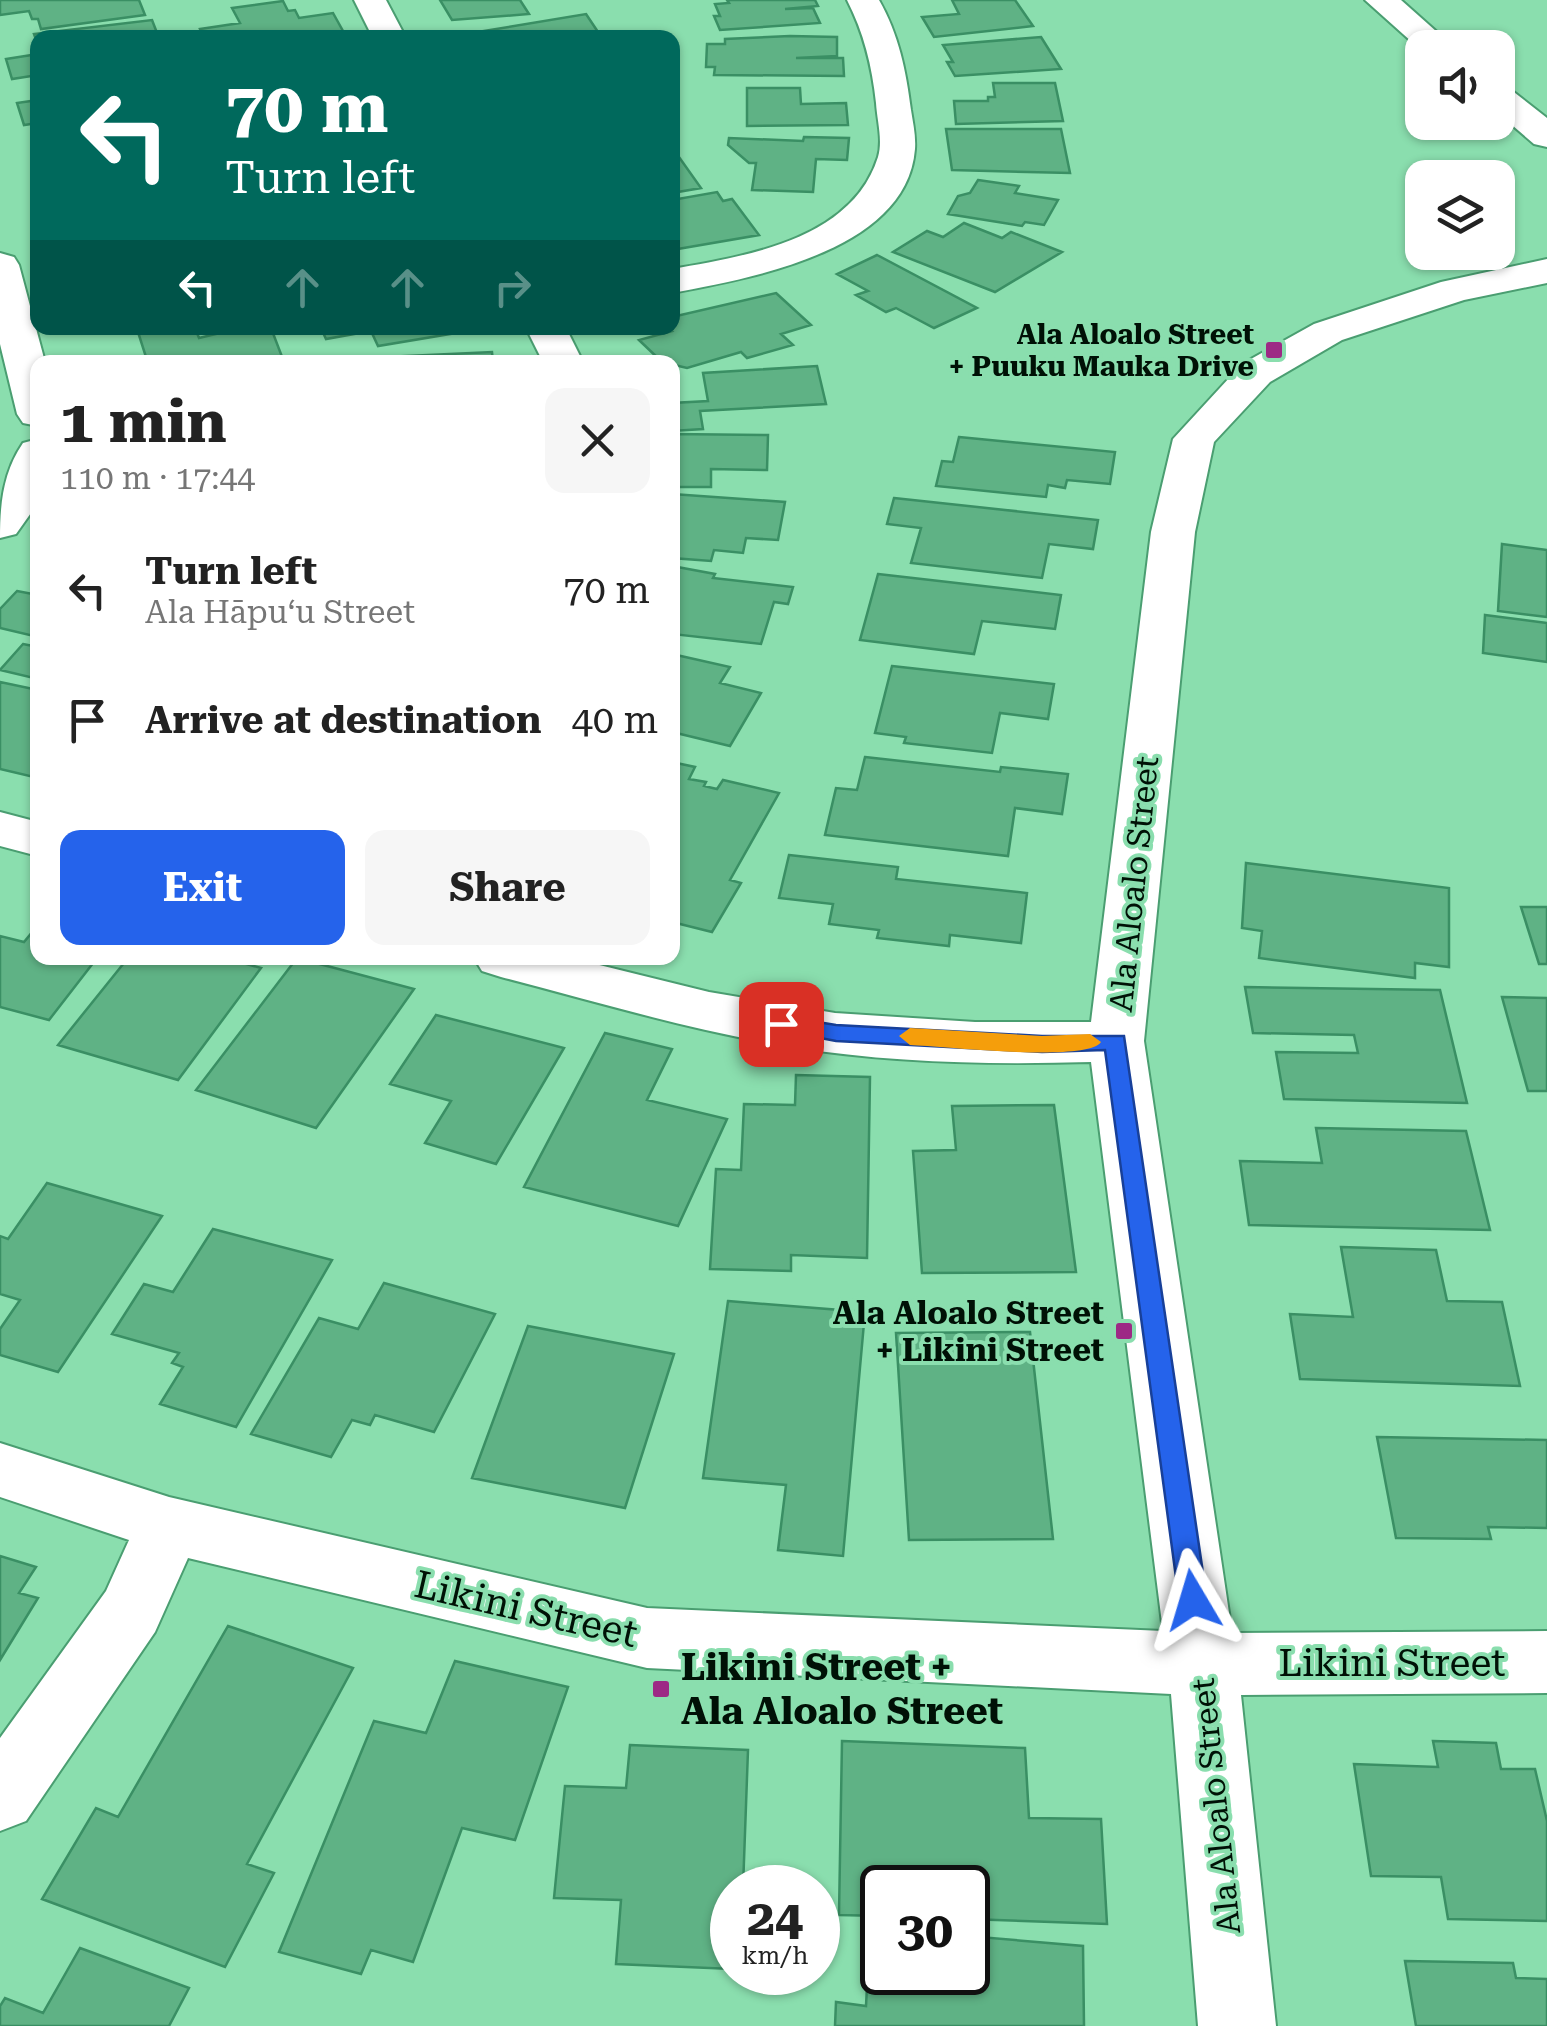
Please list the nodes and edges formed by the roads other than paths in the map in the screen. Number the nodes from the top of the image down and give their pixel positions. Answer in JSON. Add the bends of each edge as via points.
{"nodes":[{"id":1,"x":370,"y":0,"type":"edge"},
{"id":2,"x":863,"y":0,"type":"edge"},
{"id":3,"x":1381,"y":0,"type":"edge"},
{"id":4,"x":386,"y":30,"type":"edge"},
{"id":5,"x":1417,"y":30,"type":"edge"},
{"id":6,"x":1515,"y":110,"type":"edge"},
{"id":7,"x":1547,"y":136,"type":"edge"},
{"id":8,"x":0,"y":265,"type":"edge"},
{"id":9,"x":1547,"y":272,"type":"edge"},
{"id":10,"x":680,"y":279,"type":"edge"},
{"id":11,"x":30,"y":383,"type":"edge"},
{"id":12,"x":30,"y":475,"type":"edge"},
{"id":13,"x":0,"y":525,"type":"edge"},
{"id":14,"x":0,"y":830,"type":"edge"},
{"id":15,"x":30,"y":837,"type":"edge"},
{"id":16,"x":528,"y":965,"type":"edge"},
{"id":17,"x":1116,"y":1042,"type":"junction"},
{"id":18,"x":0,"y":1470,"type":"edge"},
{"id":19,"x":169,"y":1525,"type":"junction"},
{"id":20,"x":1547,"y":1662,"type":"edge"},
{"id":21,"x":1202,"y":1664,"type":"junction"},
{"id":22,"x":0,"y":1797,"type":"edge"},
{"id":23,"x":1237,"y":2026,"type":"edge"}],
"edges":[{"from":1,"to":4,"type":"street"},
{"from":2,"to":10,"type":"street","via":[[889,64],[896,142],[896,157],[878,189],[846,225],[819,240],[757,264]]},
{"from":3,"to":5,"type":"street"},
{"from":6,"to":7,"type":"street"},
{"from":8,"to":11,"type":"street"},
{"from":9,"to":17,"type":"street","name":"Ala Aloalo Street","via":[[1456,290],[1328,332],[1256,372],[1194,438],[1174,532]]},
{"from":12,"to":13,"type":"street"},
{"from":14,"to":15,"type":"street"},
{"from":16,"to":17,"type":"street","via":[[654,998],[836,1033]]},
{"from":17,"to":21,"type":"street","name":"Ala Aloalo Street"},
{"from":18,"to":19,"type":"street","name":"Likini Street"},
{"from":19,"to":21,"type":"street","name":"Likini Street","via":[[647,1638]]},
{"from":19,"to":22,"type":"street","via":[[131,1611]]},
{"from":20,"to":21,"type":"street","name":"Likini Street"},
{"from":21,"to":23,"type":"street","name":"Ala Aloalo Street"}]}
